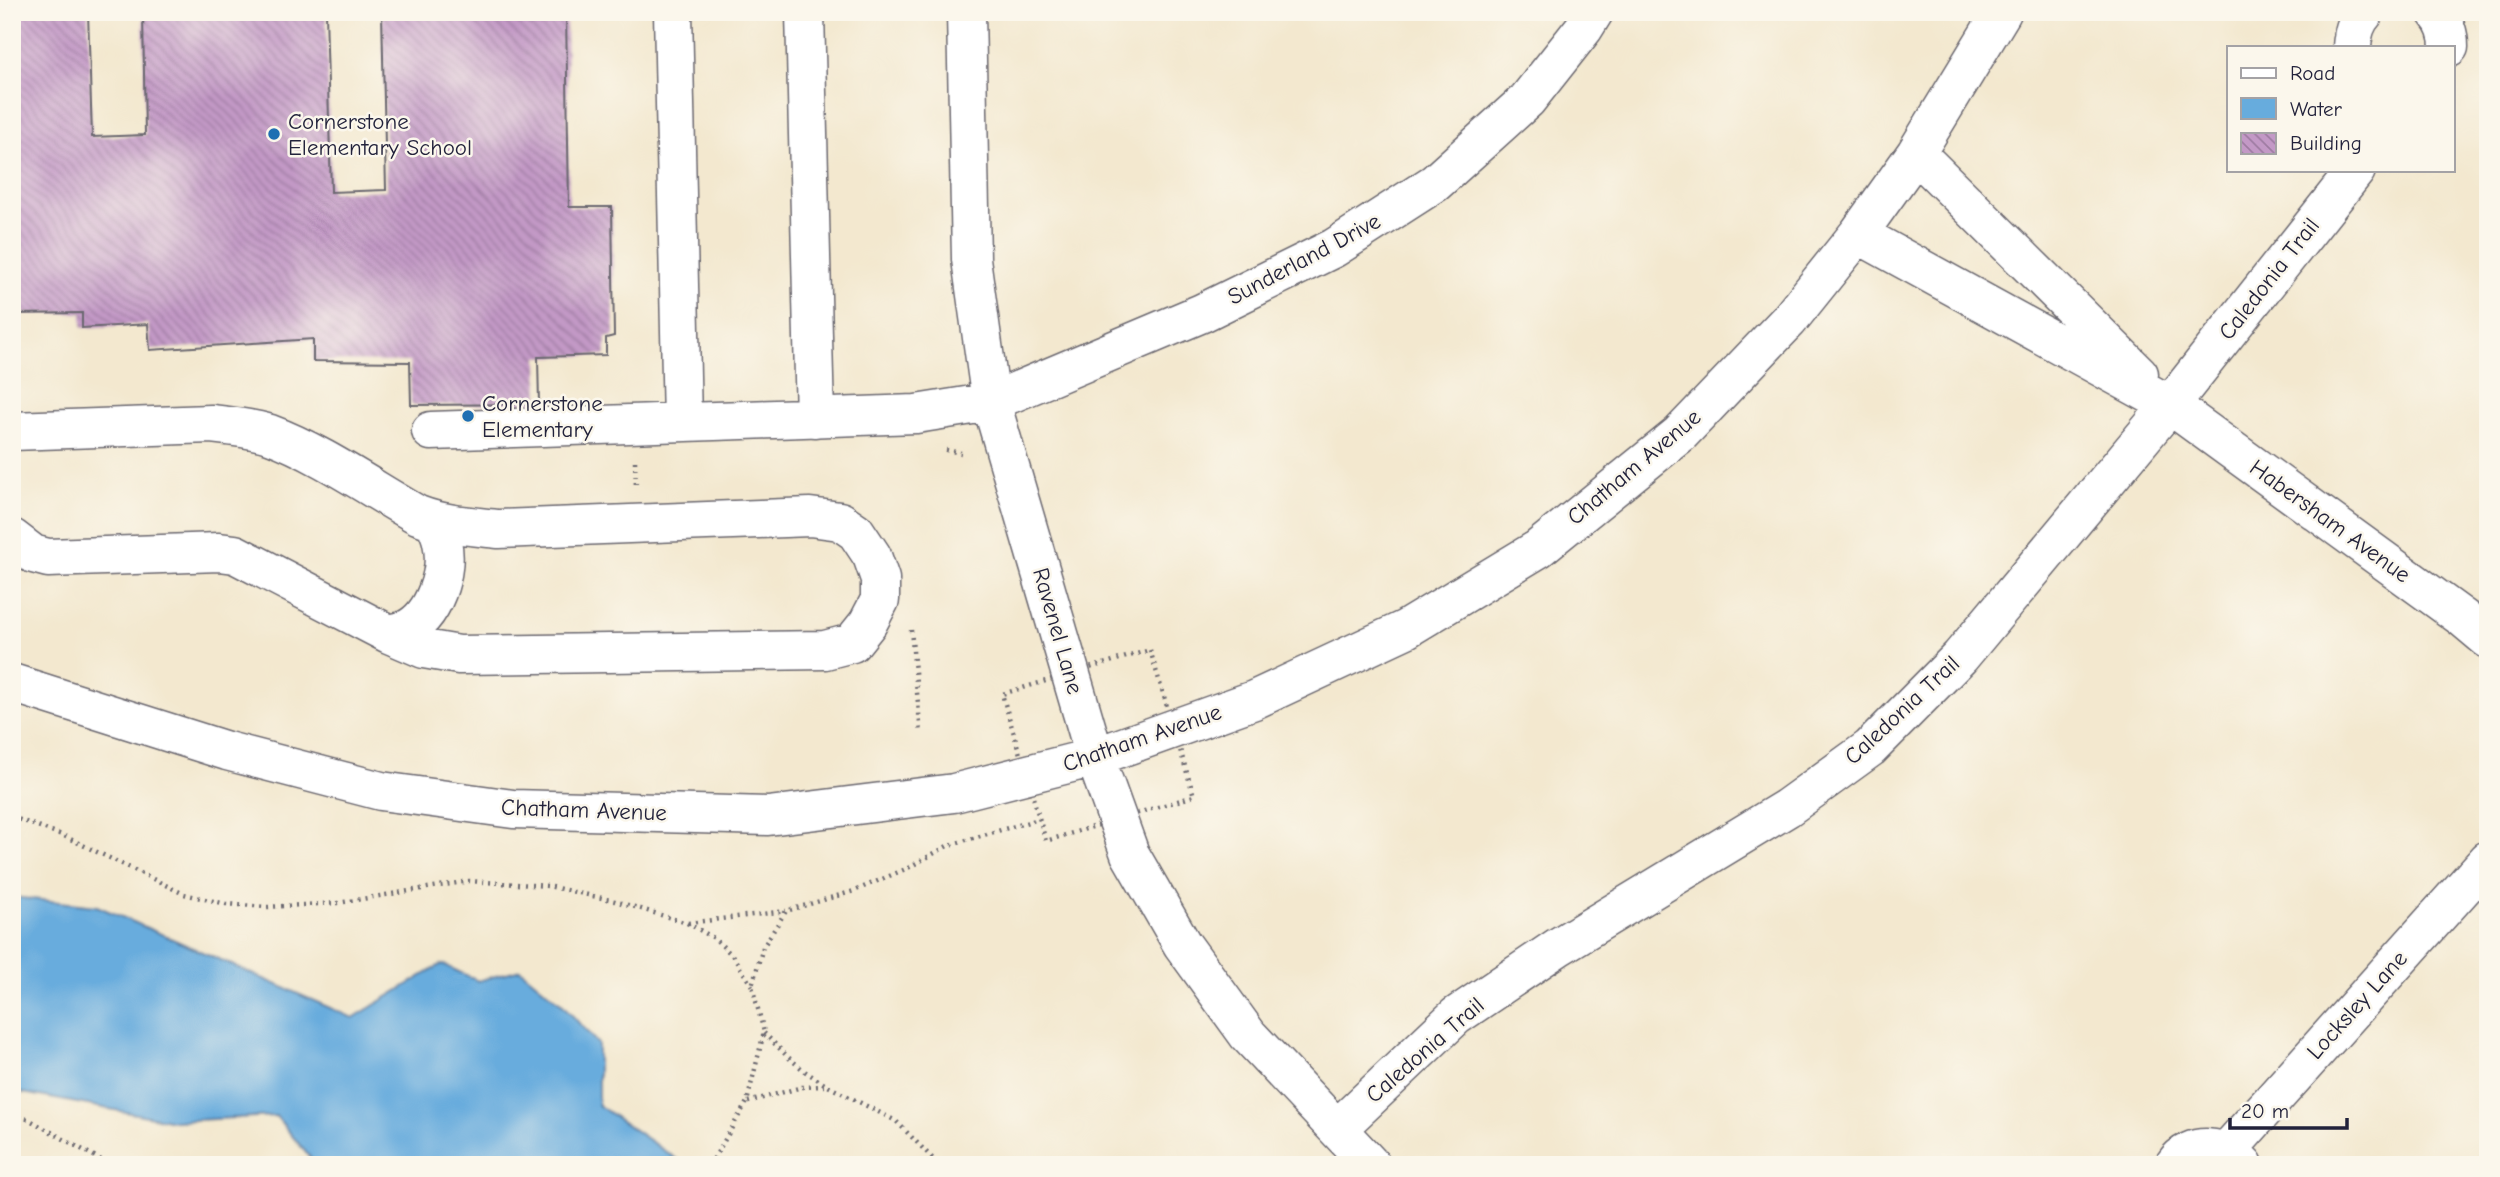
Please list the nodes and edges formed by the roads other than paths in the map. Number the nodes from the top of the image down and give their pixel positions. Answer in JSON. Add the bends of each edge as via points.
{"nodes":[{"id":1,"x":673,"y":12,"type":"edge"},
{"id":2,"x":805,"y":12,"type":"edge"},
{"id":3,"x":966,"y":12,"type":"edge"},
{"id":4,"x":1594,"y":12,"type":"edge"},
{"id":5,"x":2002,"y":12,"type":"edge"},
{"id":6,"x":2365,"y":12,"type":"edge"},
{"id":7,"x":2436,"y":12,"type":"edge"},
{"id":8,"x":2353,"y":46,"type":"edge"},
{"id":9,"x":2449,"y":46,"type":"edge"},
{"id":10,"x":1916,"y":153,"type":"junction"},
{"id":11,"x":2354,"y":172,"type":"edge"},
{"id":12,"x":1858,"y":234,"type":"junction"},
{"id":13,"x":991,"y":402,"type":"junction"},
{"id":14,"x":2170,"y":405,"type":"junction"},
{"id":15,"x":815,"y":418,"type":"junction"},
{"id":16,"x":682,"y":422,"type":"junction"},
{"id":17,"x":12,"y":431,"type":"edge"},
{"id":18,"x":431,"y":431,"type":"dead end"},
{"id":19,"x":435,"y":521,"type":"junction"},
{"id":20,"x":12,"y":538,"type":"edge"},
{"id":21,"x":389,"y":634,"type":"junction"},
{"id":22,"x":2488,"y":639,"type":"edge"},
{"id":23,"x":12,"y":683,"type":"edge"},
{"id":24,"x":1095,"y":757,"type":"junction"},
{"id":25,"x":2488,"y":860,"type":"edge"},
{"id":26,"x":1337,"y":1129,"type":"junction"},
{"id":27,"x":2236,"y":1158,"type":"edge"},
{"id":28,"x":1371,"y":1165,"type":"edge"},
{"id":29,"x":2174,"y":1165,"type":"edge"}],
"edges":[{"from":1,"to":16,"type":"street"},
{"from":2,"to":15,"type":"street"},
{"from":3,"to":13,"type":"street","name":"Ravenel Lane","via":[[971,260]]},
{"from":4,"to":13,"type":"street","name":"Sunderland Drive","via":[[1527,100],[1435,183],[1334,248],[1202,313]]},
{"from":5,"to":10,"type":"street","name":"Chatham Avenue"},
{"from":6,"to":8,"type":"street","via":[[2353,34]]},
{"from":7,"to":9,"type":"street"},
{"from":10,"to":12,"type":"street","name":"Chatham Avenue"},
{"from":10,"to":14,"type":"street","name":"Habersham Avenue"},
{"from":11,"to":14,"type":"street","name":"Caledonia Trail"},
{"from":12,"to":14,"type":"street","name":"Habersham Avenue"},
{"from":12,"to":24,"type":"street","name":"Chatham Avenue","via":[[1789,320],[1680,434],[1538,549],[1406,629],[1254,699]]},
{"from":13,"to":15,"type":"street","name":"Sunderland Drive","via":[[916,414]]},
{"from":13,"to":24,"type":"street","name":"Ravenel Lane"},
{"from":14,"to":22,"type":"street","name":"Habersham Avenue"},
{"from":14,"to":26,"type":"street","name":"Caledonia Trail","via":[[1960,657],[1870,748],[1787,808],[1558,947],[1456,1016]]},
{"from":15,"to":16,"type":"street","name":"Sunderland Drive"},
{"from":16,"to":18,"type":"street","name":"Sunderland Drive"},
{"from":17,"to":19,"type":"street","via":[[211,424],[242,427],[298,446]]},
{"from":19,"to":21,"type":"street","via":[[443,542],[444,565],[438,590],[426,612],[407,629]]},
{"from":19,"to":21,"type":"street","via":[[499,528],[810,517],[840,521],[856,532],[872,556],[880,579],[880,600],[852,643],[825,650],[459,655],[424,649]]},
{"from":20,"to":21,"type":"street","via":[[33,554],[48,558],[235,554]]},
{"from":23,"to":24,"type":"street","name":"Chatham Avenue","via":[[227,751],[382,791],[513,809],[768,816],[954,793]]},
{"from":24,"to":26,"type":"street","name":"Ravenel Lane","via":[[1130,854],[1182,944],[1248,1035]]},
{"from":25,"to":27,"type":"street","name":"Locksley Lane"},
{"from":26,"to":28,"type":"street","name":"Ravenel Lane"},
{"from":27,"to":29,"type":"street","name":"Locksley Lane","via":[[2210,1147],[2192,1150]]}]}
